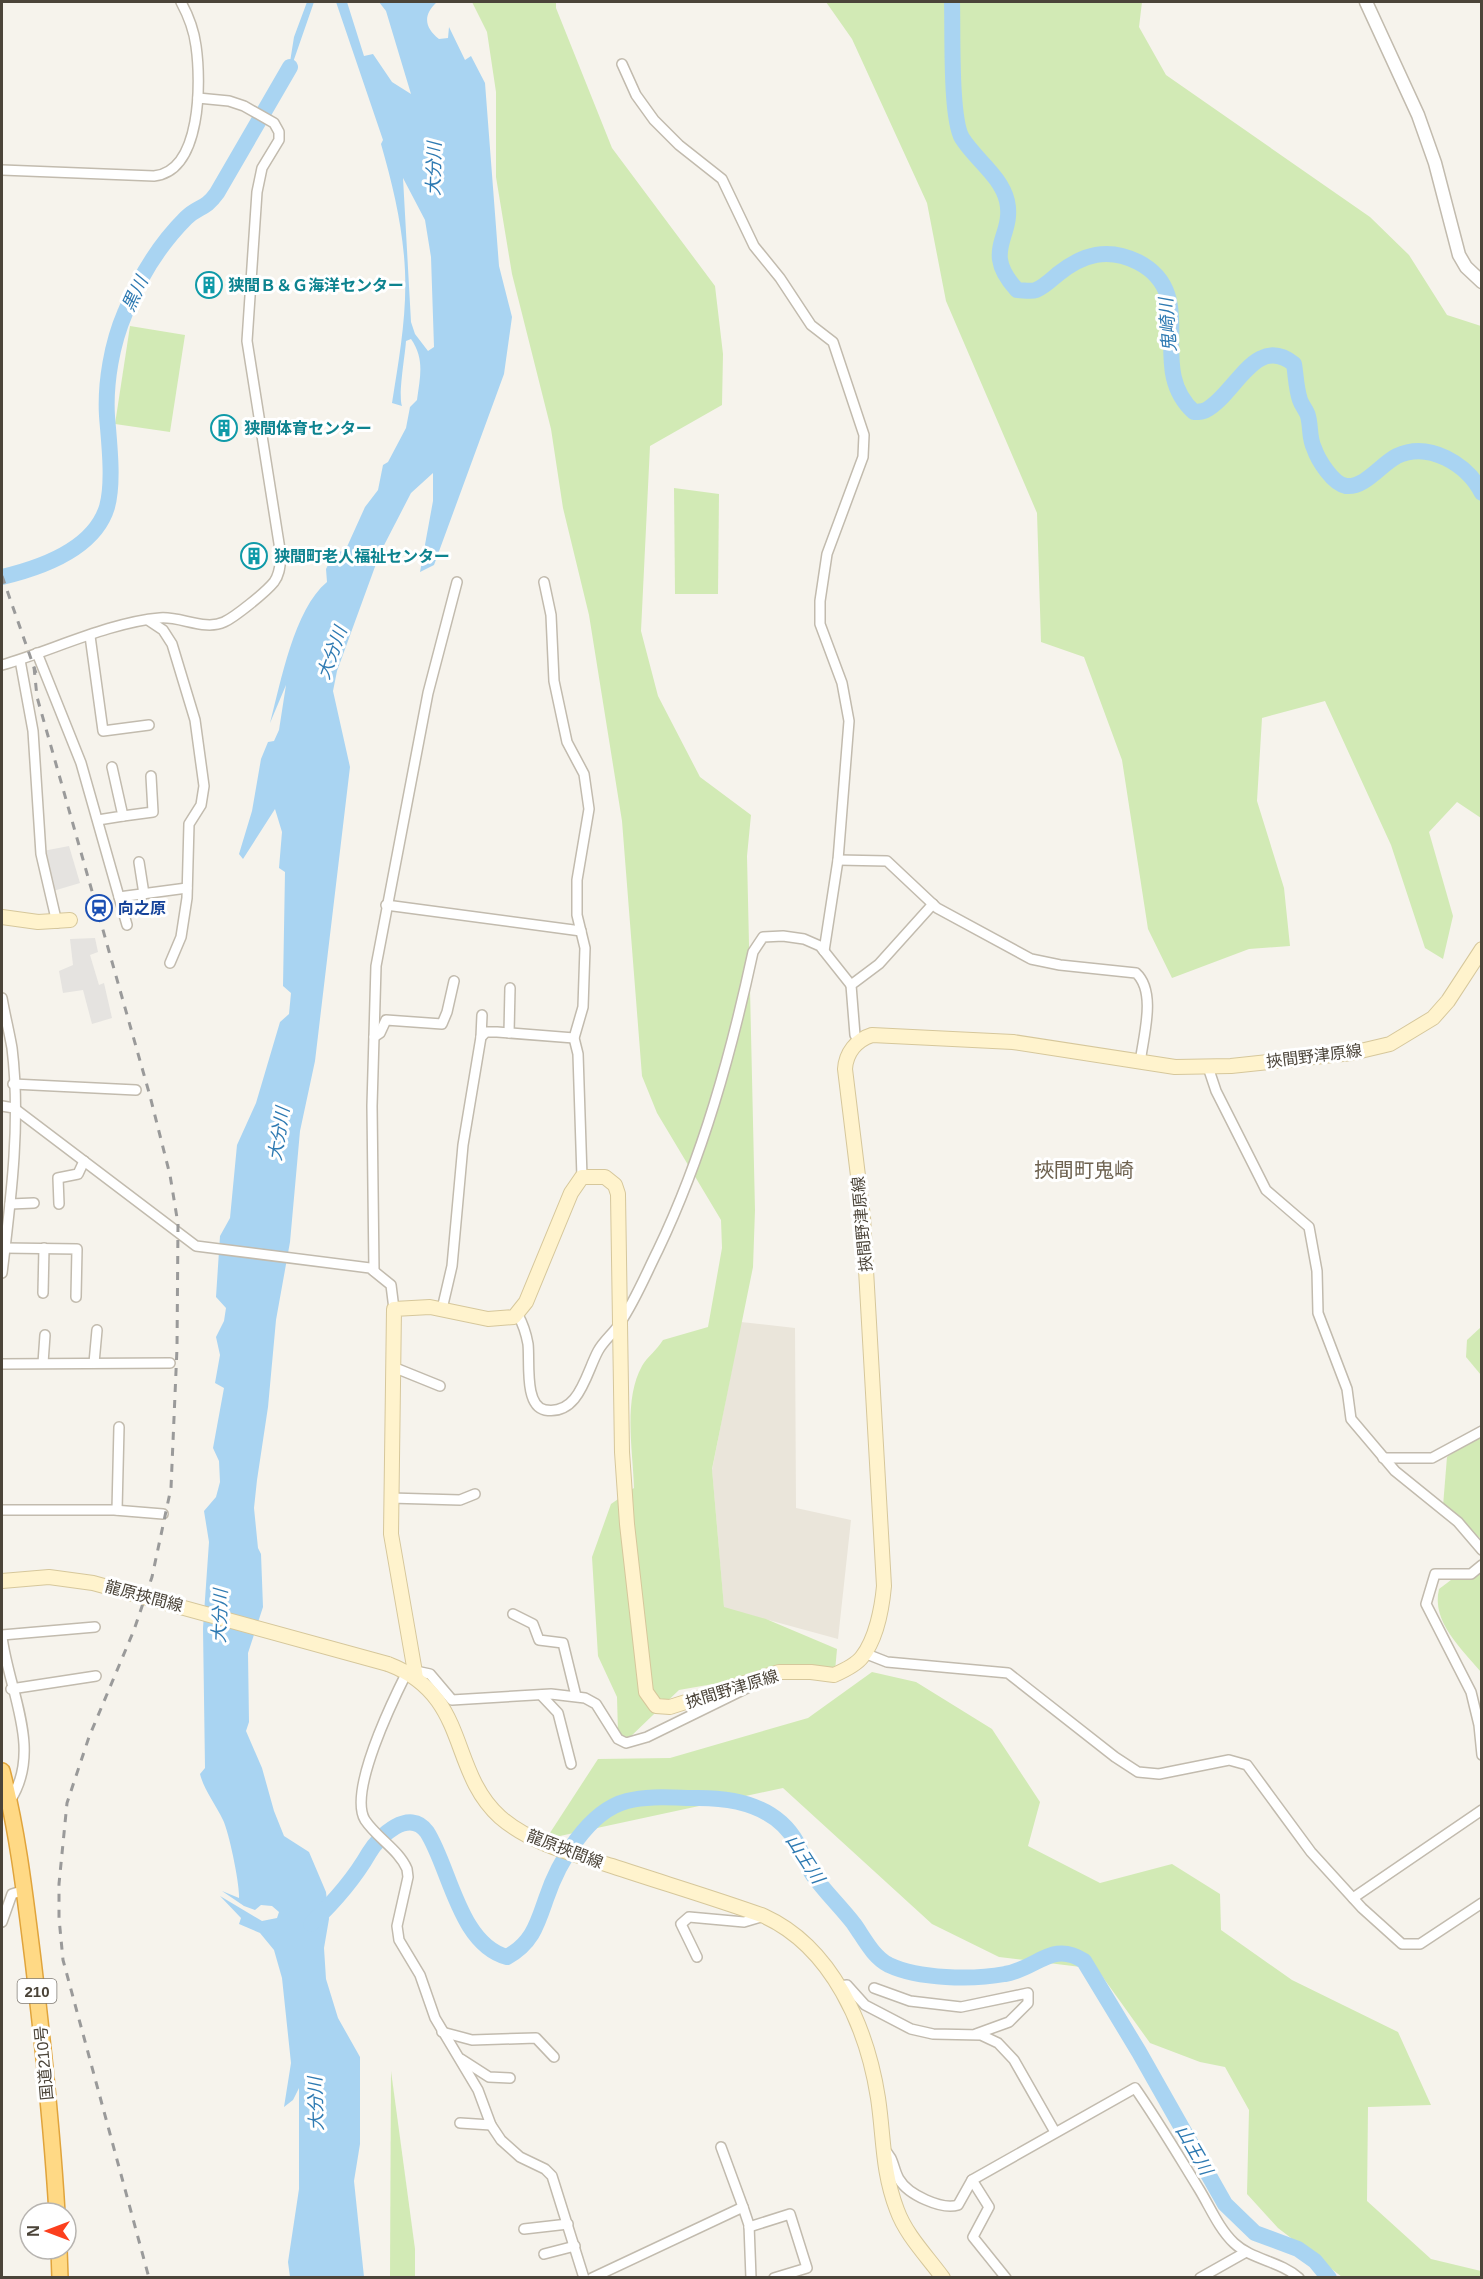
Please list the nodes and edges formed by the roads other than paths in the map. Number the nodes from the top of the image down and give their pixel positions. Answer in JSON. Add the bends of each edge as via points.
{"nodes":[{"id":1,"x":182,"y":2,"type":"edge"},
{"id":2,"x":1366,"y":2,"type":"edge"},
{"id":3,"x":622,"y":64,"type":"dead end"},
{"id":4,"x":198,"y":98,"type":"junction"},
{"id":5,"x":2,"y":170,"type":"edge"},
{"id":6,"x":1482,"y":282,"type":"edge"},
{"id":7,"x":457,"y":582,"type":"dead end"},
{"id":8,"x":544,"y":582,"type":"dead end"},
{"id":9,"x":148,"y":620,"type":"junction"},
{"id":10,"x":90,"y":636,"type":"junction"},
{"id":11,"x":38,"y":653,"type":"junction"},
{"id":12,"x":20,"y":660,"type":"junction"},
{"id":13,"x":2,"y":664,"type":"edge"},
{"id":14,"x":149,"y":725,"type":"dead end"},
{"id":15,"x":112,"y":767,"type":"dead end"},
{"id":16,"x":151,"y":776,"type":"dead end"},
{"id":17,"x":123,"y":816,"type":"junction"},
{"id":18,"x":98,"y":820,"type":"junction"},
{"id":19,"x":838,"y":861,"type":"junction"},
{"id":20,"x":139,"y":862,"type":"dead end"},
{"id":21,"x":187,"y":888,"type":"junction"},
{"id":22,"x":144,"y":894,"type":"junction"},
{"id":23,"x":119,"y":897,"type":"junction"},
{"id":24,"x":933,"y":904,"type":"junction"},
{"id":25,"x":386,"y":905,"type":"junction"},
{"id":26,"x":2,"y":917,"type":"edge"},
{"id":27,"x":63,"y":921,"type":"joint"},
{"id":28,"x":127,"y":925,"type":"dead end"},
{"id":29,"x":581,"y":931,"type":"junction"},
{"id":30,"x":1482,"y":949,"type":"edge"},
{"id":31,"x":825,"y":951,"type":"junction"},
{"id":32,"x":170,"y":963,"type":"dead end"},
{"id":33,"x":454,"y":981,"type":"dead end"},
{"id":34,"x":851,"y":986,"type":"junction"},
{"id":35,"x":510,"y":988,"type":"dead end"},
{"id":36,"x":2,"y":998,"type":"edge"},
{"id":37,"x":482,"y":1015,"type":"dead end"},
{"id":38,"x":509,"y":1033,"type":"junction"},
{"id":39,"x":374,"y":1036,"type":"junction"},
{"id":40,"x":481,"y":1037,"type":"junction"},
{"id":41,"x":574,"y":1038,"type":"junction"},
{"id":42,"x":860,"y":1041,"type":"junction"},
{"id":43,"x":1140,"y":1063,"type":"junction"},
{"id":44,"x":1208,"y":1067,"type":"junction"},
{"id":45,"x":13,"y":1084,"type":"junction"},
{"id":46,"x":136,"y":1090,"type":"dead end"},
{"id":47,"x":2,"y":1106,"type":"edge"},
{"id":48,"x":14,"y":1108,"type":"junction"},
{"id":49,"x":84,"y":1161,"type":"junction"},
{"id":50,"x":582,"y":1178,"type":"junction"},
{"id":51,"x":34,"y":1203,"type":"dead end"},
{"id":52,"x":10,"y":1204,"type":"junction"},
{"id":53,"x":59,"y":1204,"type":"dead end"},
{"id":54,"x":4,"y":1248,"type":"junction"},
{"id":55,"x":44,"y":1248,"type":"junction"},
{"id":56,"x":374,"y":1271,"type":"junction"},
{"id":57,"x":2,"y":1273,"type":"edge"},
{"id":58,"x":43,"y":1293,"type":"dead end"},
{"id":59,"x":76,"y":1297,"type":"dead end"},
{"id":60,"x":394,"y":1309,"type":"junction"},
{"id":61,"x":442,"y":1309,"type":"junction"},
{"id":62,"x":518,"y":1315,"type":"junction"},
{"id":63,"x":621,"y":1323,"type":"junction"},
{"id":64,"x":97,"y":1330,"type":"dead end"},
{"id":65,"x":45,"y":1335,"type":"dead end"},
{"id":66,"x":44,"y":1363,"type":"junction"},
{"id":67,"x":94,"y":1363,"type":"junction"},
{"id":68,"x":170,"y":1363,"type":"dead end"},
{"id":69,"x":2,"y":1364,"type":"edge"},
{"id":70,"x":393,"y":1367,"type":"junction"},
{"id":71,"x":440,"y":1386,"type":"dead end"},
{"id":72,"x":119,"y":1427,"type":"dead end"},
{"id":73,"x":1482,"y":1431,"type":"edge"},
{"id":74,"x":1383,"y":1458,"type":"junction"},
{"id":75,"x":475,"y":1494,"type":"dead end"},
{"id":76,"x":390,"y":1498,"type":"junction"},
{"id":77,"x":2,"y":1510,"type":"edge"},
{"id":78,"x":117,"y":1510,"type":"junction"},
{"id":79,"x":163,"y":1514,"type":"dead end"},
{"id":80,"x":1482,"y":1550,"type":"edge"},
{"id":81,"x":1482,"y":1565,"type":"edge"},
{"id":82,"x":2,"y":1581,"type":"edge"},
{"id":83,"x":513,"y":1614,"type":"dead end"},
{"id":84,"x":95,"y":1627,"type":"dead end"},
{"id":85,"x":2,"y":1636,"type":"edge"},
{"id":86,"x":864,"y":1653,"type":"junction"},
{"id":87,"x":413,"y":1674,"type":"junction"},
{"id":88,"x":772,"y":1674,"type":"junction"},
{"id":89,"x":96,"y":1676,"type":"dead end"},
{"id":90,"x":11,"y":1689,"type":"junction"},
{"id":91,"x":541,"y":1695,"type":"junction"},
{"id":92,"x":576,"y":1696,"type":"junction"},
{"id":93,"x":1482,"y":1755,"type":"edge"},
{"id":94,"x":571,"y":1764,"type":"dead end"},
{"id":95,"x":2,"y":1772,"type":"edge"},
{"id":96,"x":10,"y":1801,"type":"junction"},
{"id":97,"x":1482,"y":1810,"type":"edge"},
{"id":98,"x":25,"y":1890,"type":"junction"},
{"id":99,"x":1353,"y":1898,"type":"junction"},
{"id":100,"x":1482,"y":1903,"type":"edge"},
{"id":101,"x":764,"y":1916,"type":"junction"},
{"id":102,"x":2,"y":1922,"type":"edge"},
{"id":103,"x":697,"y":1957,"type":"dead end"},
{"id":104,"x":839,"y":1986,"type":"junction"},
{"id":105,"x":874,"y":1988,"type":"dead end"},
{"id":106,"x":442,"y":2032,"type":"junction"},
{"id":107,"x":976,"y":2034,"type":"junction"},
{"id":108,"x":457,"y":2056,"type":"junction"},
{"id":109,"x":554,"y":2056,"type":"dead end"},
{"id":110,"x":510,"y":2078,"type":"dead end"},
{"id":111,"x":460,"y":2123,"type":"dead end"},
{"id":112,"x":491,"y":2125,"type":"junction"},
{"id":113,"x":1056,"y":2132,"type":"junction"},
{"id":114,"x":721,"y":2147,"type":"dead end"},
{"id":115,"x":882,"y":2148,"type":"junction"},
{"id":116,"x":972,"y":2180,"type":"junction"},
{"id":117,"x":56,"y":2201,"type":"edge"},
{"id":118,"x":743,"y":2207,"type":"junction"},
{"id":119,"x":568,"y":2224,"type":"junction"},
{"id":120,"x":748,"y":2227,"type":"junction"},
{"id":121,"x":524,"y":2229,"type":"dead end"},
{"id":122,"x":575,"y":2246,"type":"junction"},
{"id":123,"x":1246,"y":2252,"type":"junction"},
{"id":124,"x":543,"y":2254,"type":"dead end"},
{"id":125,"x":59,"y":2261,"type":"edge"},
{"id":126,"x":808,"y":2272,"type":"edge"},
{"id":127,"x":60,"y":2277,"type":"edge"},
{"id":128,"x":584,"y":2277,"type":"edge"},
{"id":129,"x":592,"y":2277,"type":"edge"},
{"id":130,"x":751,"y":2277,"type":"edge"},
{"id":131,"x":774,"y":2277,"type":"edge"},
{"id":132,"x":943,"y":2277,"type":"edge"},
{"id":133,"x":1006,"y":2277,"type":"edge"},
{"id":134,"x":1200,"y":2277,"type":"edge"},
{"id":135,"x":1299,"y":2277,"type":"edge"}],
"edges":[{"from":1,"to":4,"type":"street","via":[[197,47]]},
{"from":2,"to":6,"type":"street","via":[[1418,114],[1459,255]]},
{"from":3,"to":19,"type":"street","via":[[636,95],[660,126],[722,179],[754,246],[811,326],[833,342],[864,435],[863,457],[827,554],[820,601],[820,624],[842,683],[849,721]]},
{"from":4,"to":5,"type":"street","via":[[187,150],[174,168],[159,176]]},
{"from":4,"to":9,"type":"street","via":[[229,101],[251,109],[274,123],[279,132],[279,140],[264,163],[257,192],[247,341],[280,556],[279,572],[273,582],[222,623],[199,624],[179,618]]},
{"from":7,"to":25,"type":"street","via":[[428,693]]},
{"from":8,"to":29,"type":"street","via":[[551,615],[555,681],[567,742],[584,774],[589,809],[577,880]]},
{"from":9,"to":10,"type":"street"},
{"from":9,"to":21,"type":"street","via":[[169,636],[200,746],[204,786],[201,806],[189,824]]},
{"from":10,"to":11,"type":"street"},
{"from":10,"to":14,"type":"street","via":[[103,731]]},
{"from":11,"to":12,"type":"street"},
{"from":11,"to":18,"type":"street","via":[[81,763]]},
{"from":12,"to":13,"type":"street"},
{"from":12,"to":27,"type":"street","via":[[33,731],[41,854]]},
{"from":15,"to":17,"type":"street"},
{"from":16,"to":17,"type":"street","via":[[153,812]]},
{"from":17,"to":18,"type":"street"},
{"from":18,"to":23,"type":"street"},
{"from":19,"to":24,"type":"street","via":[[887,861]]},
{"from":19,"to":31,"type":"street"},
{"from":20,"to":22,"type":"street"},
{"from":21,"to":22,"type":"street"},
{"from":21,"to":32,"type":"street","via":[[181,937]]},
{"from":22,"to":23,"type":"street"},
{"from":23,"to":28,"type":"street"},
{"from":24,"to":34,"type":"street","via":[[879,964]]},
{"from":24,"to":43,"type":"street","via":[[1031,959],[1136,973],[1147,996]]},
{"from":25,"to":29,"type":"street"},
{"from":25,"to":39,"type":"street","via":[[376,966]]},
{"from":26,"to":27,"type":"main road"},
{"from":29,"to":41,"type":"street","via":[[585,948],[583,1007]]},
{"from":30,"to":44,"type":"main road","name":"挾間野津原線","via":[[1440,1011],[1417,1030],[1390,1044],[1352,1053]]},
{"from":31,"to":34,"type":"street"},
{"from":31,"to":63,"type":"street","via":[[804,939],[783,936],[758,941],[723,1079],[697,1153],[659,1248]]},
{"from":33,"to":39,"type":"street","via":[[442,1024],[386,1020]]},
{"from":34,"to":42,"type":"street","via":[[855,1035]]},
{"from":35,"to":38,"type":"street"},
{"from":36,"to":45,"type":"street","via":[[12,1050]]},
{"from":37,"to":40,"type":"street"},
{"from":38,"to":40,"type":"street","via":[[486,1032]]},
{"from":38,"to":41,"type":"street"},
{"from":39,"to":56,"type":"street"},
{"from":40,"to":61,"type":"street","via":[[464,1145],[452,1266]]},
{"from":41,"to":50,"type":"street","via":[[578,1054]]},
{"from":42,"to":43,"type":"main road","name":"挾間野津原線","via":[[882,1035],[999,1041]]},
{"from":42,"to":86,"type":"main road","name":"挾間野津原線","via":[[848,1056],[845,1070],[863,1217],[884,1586],[880,1611]]},
{"from":43,"to":44,"type":"main road","name":"挾間野津原線"},
{"from":44,"to":74,"type":"street","via":[[1216,1091],[1266,1190],[1309,1227],[1317,1271],[1318,1313],[1347,1389],[1351,1419]]},
{"from":45,"to":46,"type":"street"},
{"from":45,"to":48,"type":"street"},
{"from":47,"to":48,"type":"street"},
{"from":48,"to":49,"type":"street"},
{"from":48,"to":52,"type":"street"},
{"from":49,"to":53,"type":"street","via":[[78,1174],[58,1178]]},
{"from":49,"to":56,"type":"street","via":[[196,1246],[360,1266]]},
{"from":50,"to":62,"type":"main road","via":[[571,1193]]},
{"from":50,"to":63,"type":"main road","name":"挾間野津原線","via":[[605,1177],[615,1185],[618,1194]]},
{"from":51,"to":52,"type":"street"},
{"from":52,"to":54,"type":"street"},
{"from":54,"to":55,"type":"street"},
{"from":54,"to":57,"type":"street"},
{"from":55,"to":58,"type":"street"},
{"from":55,"to":59,"type":"street","via":[[77,1249]]},
{"from":56,"to":60,"type":"street","via":[[390,1285]]},
{"from":60,"to":61,"type":"main road"},
{"from":60,"to":70,"type":"main road"},
{"from":61,"to":62,"type":"main road","via":[[493,1320]]},
{"from":62,"to":63,"type":"street","via":[[528,1341],[533,1397],[538,1408],[548,1410],[564,1407],[577,1396],[599,1349]]},
{"from":63,"to":88,"type":"main road","name":"挾間野津原線","via":[[619,1400],[624,1489],[646,1692],[656,1706],[670,1707]]},
{"from":64,"to":67,"type":"street"},
{"from":65,"to":66,"type":"street"},
{"from":66,"to":67,"type":"street"},
{"from":66,"to":69,"type":"street"},
{"from":67,"to":68,"type":"street"},
{"from":70,"to":71,"type":"street"},
{"from":70,"to":76,"type":"main road"},
{"from":72,"to":78,"type":"street"},
{"from":73,"to":74,"type":"street","via":[[1432,1458]]},
{"from":74,"to":80,"type":"street","via":[[1458,1522]]},
{"from":75,"to":76,"type":"street","via":[[460,1500]]},
{"from":76,"to":87,"type":"main road","via":[[392,1545]]},
{"from":77,"to":78,"type":"street"},
{"from":78,"to":79,"type":"street"},
{"from":81,"to":93,"type":"street","via":[[1471,1574],[1435,1574],[1426,1604],[1472,1692]]},
{"from":82,"to":87,"type":"main road","name":"龍原挾間線","bridge":true,"via":[[49,1577],[93,1583]]},
{"from":83,"to":92,"type":"street","via":[[533,1624],[539,1640],[563,1643]]},
{"from":84,"to":85,"type":"street"},
{"from":85,"to":90,"type":"street"},
{"from":86,"to":88,"type":"main road","name":"挾間野津原線","via":[[834,1675],[811,1671]]},
{"from":86,"to":99,"type":"street","via":[[887,1662],[1008,1673],[1138,1772],[1159,1774],[1229,1760],[1247,1765],[1306,1846]]},
{"from":87,"to":91,"type":"street","via":[[430,1674],[452,1700]]},
{"from":87,"to":101,"type":"main road","name":"龍原挾間線","via":[[443,1708],[480,1790],[518,1831],[545,1844]]},
{"from":87,"to":106,"type":"street","via":[[377,1740],[364,1779],[362,1810],[370,1826],[406,1866],[408,1873],[397,1926],[399,1940],[420,1976]]},
{"from":88,"to":92,"type":"street","via":[[632,1742],[618,1739],[596,1704]]},
{"from":89,"to":90,"type":"street"},
{"from":90,"to":96,"type":"street","via":[[24,1735],[25,1756],[20,1783]]},
{"from":91,"to":92,"type":"street"},
{"from":91,"to":94,"type":"street","via":[[558,1713]]},
{"from":95,"to":96,"type":"highway","name":"国道210号","number":"210"},
{"from":96,"to":98,"type":"highway","name":"国道210号","number":"210"},
{"from":97,"to":99,"type":"street"},
{"from":98,"to":102,"type":"street","via":[[12,1894]]},
{"from":98,"to":117,"type":"highway","name":"国道210号","number":"210"},
{"from":99,"to":100,"type":"street","via":[[1394,1939],[1412,1946]]},
{"from":101,"to":103,"type":"street","via":[[744,1922],[690,1917],[684,1920],[681,1924]]},
{"from":101,"to":104,"type":"main road","name":"龍原挾間線","via":[[804,1941]]},
{"from":104,"to":107,"type":"street","via":[[847,1985],[865,2005],[916,2031]]},
{"from":104,"to":115,"type":"main road","name":"龍原挾間線","via":[[874,2076]]},
{"from":105,"to":107,"type":"street","via":[[910,2001],[961,2007],[1028,1994],[1028,2003],[1014,2019]]},
{"from":106,"to":108,"type":"street"},
{"from":106,"to":109,"type":"street","via":[[472,2040],[536,2038]]},
{"from":107,"to":113,"type":"street","via":[[994,2040],[1006,2050]]},
{"from":108,"to":110,"type":"street","via":[[489,2077]]},
{"from":108,"to":112,"type":"street","via":[[478,2090]]},
{"from":111,"to":112,"type":"street"},
{"from":112,"to":119,"type":"street","via":[[520,2157],[549,2172]]},
{"from":113,"to":116,"type":"street"},
{"from":113,"to":123,"type":"street","via":[[1135,2088],[1216,2218],[1234,2243]]},
{"from":114,"to":118,"type":"street"},
{"from":115,"to":116,"type":"street","via":[[905,2187],[940,2204],[958,2205]]},
{"from":115,"to":132,"type":"main road","name":"龍原挾間線","via":[[886,2175],[902,2221]]},
{"from":116,"to":133,"type":"street","via":[[989,2207],[973,2237]]},
{"from":118,"to":120,"type":"street"},
{"from":118,"to":129,"type":"street"},
{"from":119,"to":121,"type":"street"},
{"from":119,"to":122,"type":"street"},
{"from":120,"to":126,"type":"street","via":[[790,2214]]},
{"from":120,"to":130,"type":"street"},
{"from":122,"to":124,"type":"street"},
{"from":122,"to":128,"type":"street"},
{"from":123,"to":134,"type":"street"},
{"from":123,"to":135,"type":"street"},
{"from":125,"to":127,"type":"highway"},
{"from":126,"to":131,"type":"street"}]}
